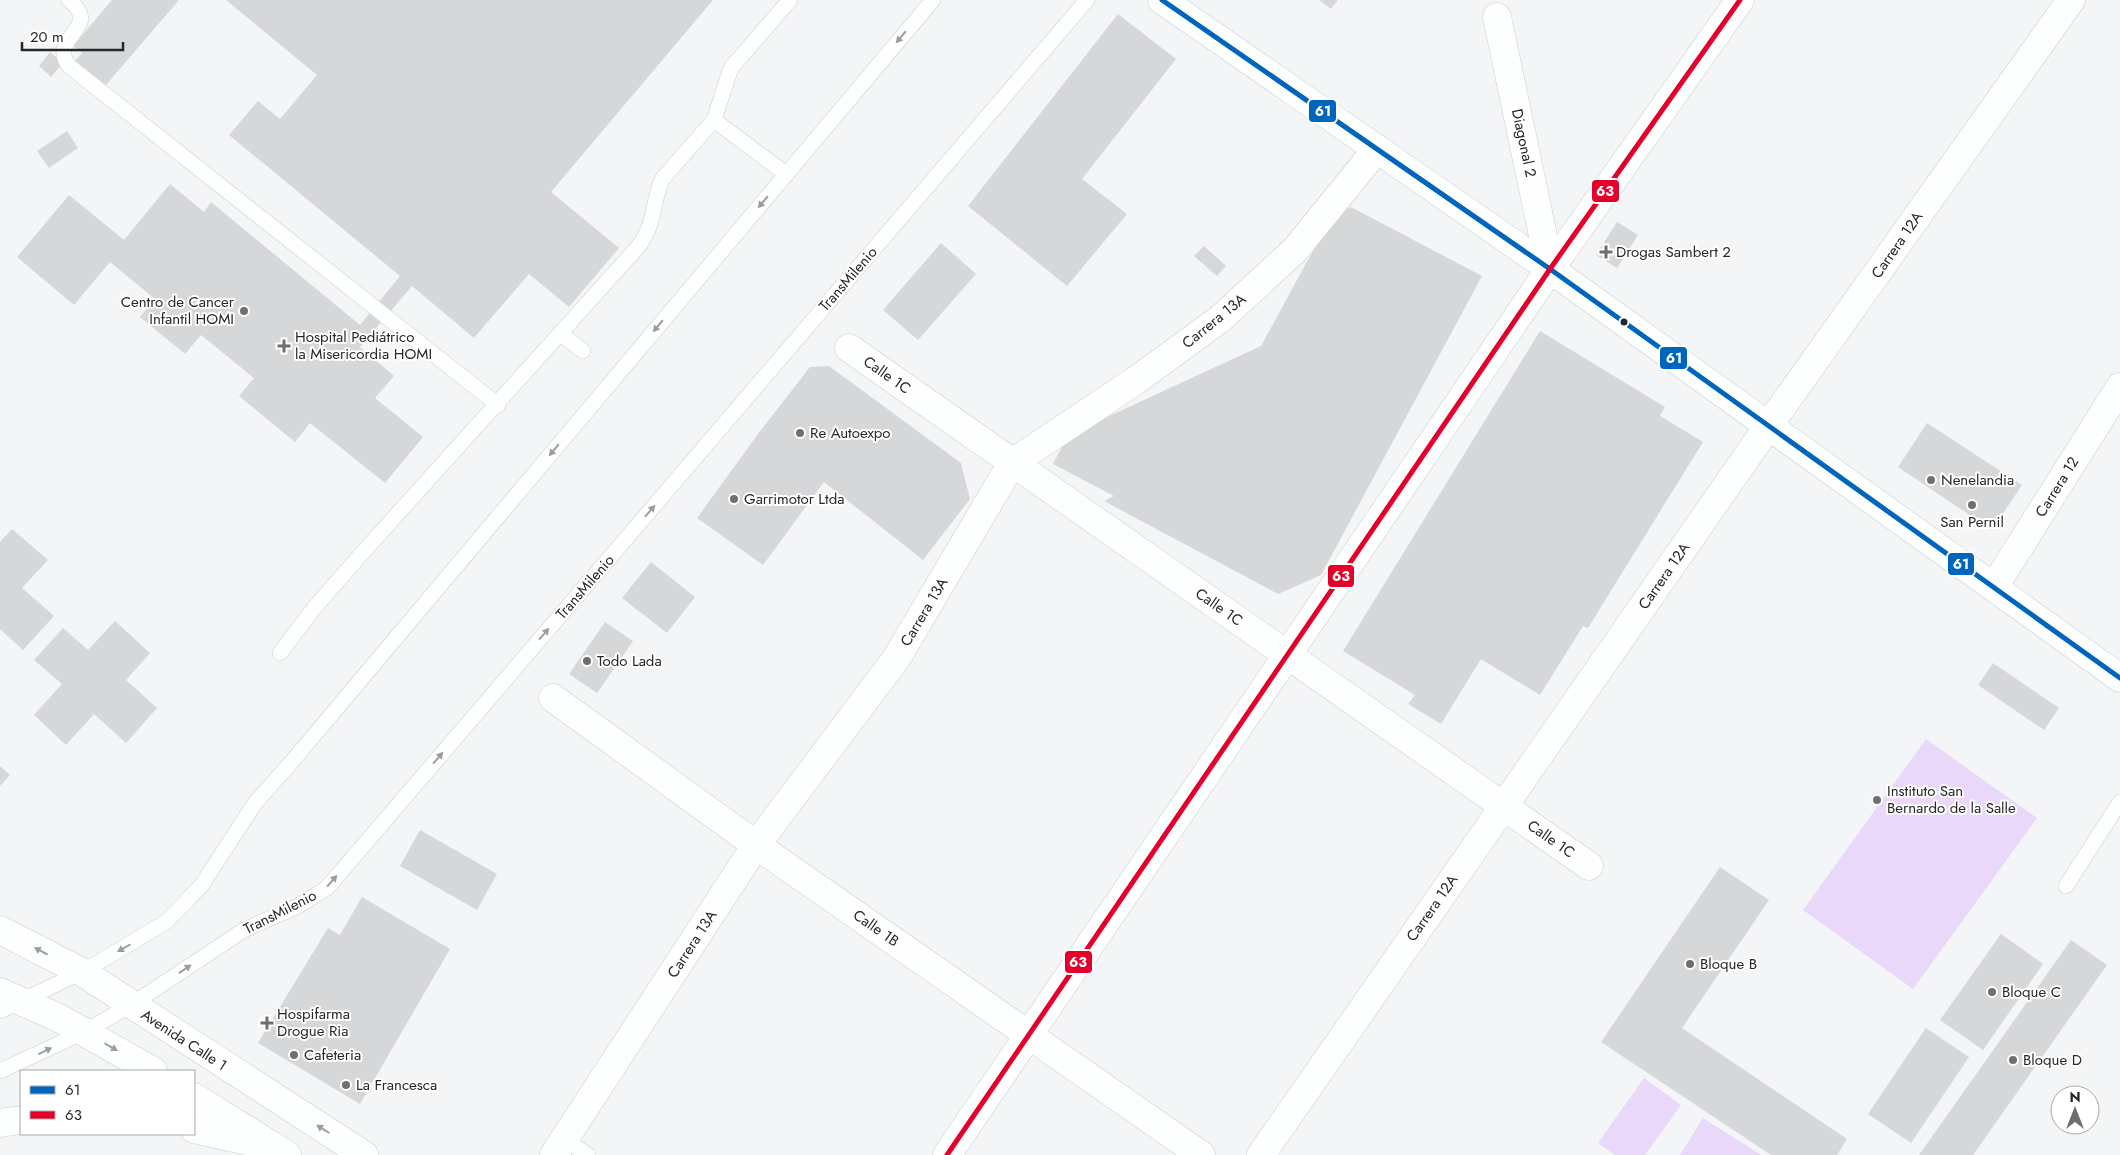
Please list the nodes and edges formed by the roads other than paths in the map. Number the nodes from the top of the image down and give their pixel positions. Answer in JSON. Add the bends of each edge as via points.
{"nodes":[{"id":1,"x":69,"y":0,"type":"edge"},
{"id":2,"x":790,"y":0,"type":"edge"},
{"id":3,"x":933,"y":0,"type":"edge"},
{"id":4,"x":1087,"y":0,"type":"edge"},
{"id":5,"x":1162,"y":0,"type":"edge"},
{"id":6,"x":1740,"y":0,"type":"edge"},
{"id":7,"x":2071,"y":0,"type":"edge"},
{"id":8,"x":1497,"y":17,"type":"dead end"},
{"id":9,"x":714,"y":120,"type":"junction"},
{"id":10,"x":1376,"y":149,"type":"junction"},
{"id":11,"x":786,"y":174,"type":"junction"},
{"id":12,"x":1550,"y":268,"type":"junction"},
{"id":13,"x":560,"y":333,"type":"junction"},
{"id":14,"x":849,"y":348,"type":"dead end"},
{"id":15,"x":583,"y":351,"type":"dead end"},
{"id":16,"x":2120,"y":387,"type":"edge"},
{"id":17,"x":498,"y":404,"type":"junction"},
{"id":18,"x":1769,"y":425,"type":"junction"},
{"id":19,"x":1012,"y":463,"type":"junction"},
{"id":20,"x":1994,"y":587,"type":"junction"},
{"id":21,"x":280,"y":652,"type":"dead end"},
{"id":22,"x":1288,"y":656,"type":"junction"},
{"id":23,"x":2120,"y":678,"type":"edge"},
{"id":24,"x":553,"y":698,"type":"dead end"},
{"id":25,"x":2120,"y":802,"type":"edge"},
{"id":26,"x":1504,"y":806,"type":"junction"},
{"id":27,"x":756,"y":845,"type":"junction"},
{"id":28,"x":1589,"y":866,"type":"dead end"},
{"id":29,"x":2066,"y":886,"type":"dead end"},
{"id":30,"x":0,"y":930,"type":"edge"},
{"id":31,"x":82,"y":972,"type":"junction"},
{"id":32,"x":7,"y":1001,"type":"edge"},
{"id":33,"x":131,"y":1005,"type":"junction"},
{"id":34,"x":84,"y":1032,"type":"junction"},
{"id":35,"x":1030,"y":1034,"type":"junction"},
{"id":36,"x":151,"y":1070,"type":"edge"},
{"id":37,"x":0,"y":1071,"type":"edge"},
{"id":38,"x":195,"y":1097,"type":"edge"},
{"id":39,"x":20,"y":1120,"type":"edge"},
{"id":40,"x":0,"y":1122,"type":"edge"},
{"id":41,"x":195,"y":1129,"type":"edge"},
{"id":42,"x":559,"y":1147,"type":"edge"},
{"id":43,"x":280,"y":1151,"type":"edge"},
{"id":44,"x":364,"y":1155,"type":"edge"},
{"id":45,"x":588,"y":1155,"type":"edge"},
{"id":46,"x":947,"y":1155,"type":"edge"},
{"id":47,"x":1201,"y":1155,"type":"edge"},
{"id":48,"x":1261,"y":1155,"type":"edge"}],
"edges":[{"from":1,"to":17,"type":"lane","via":[[81,11],[82,18],[63,50],[69,66]]},
{"from":2,"to":9,"type":"lane","via":[[731,68]]},
{"from":3,"to":11,"type":"lane","one_way":true},
{"from":33,"to":4,"type":"lane","name":"TransMilenio","one_way":true,"via":[[244,930],[298,906],[327,888]]},
{"from":5,"to":10,"type":"street"},
{"from":6,"to":12,"type":"street"},
{"from":7,"to":18,"type":"street","name":"Carrera 12A"},
{"from":8,"to":12,"type":"street","name":"Diagonal 2"},
{"from":9,"to":11,"type":"lane"},
{"from":9,"to":13,"type":"lane","via":[[663,178],[646,236]]},
{"from":10,"to":12,"type":"street"},
{"from":10,"to":19,"type":"street","name":"Carrera 13A","via":[[1295,250],[1220,319],[1136,381]]},
{"from":11,"to":31,"type":"lane","one_way":true,"via":[[270,785],[240,823],[201,886],[166,922]]},
{"from":12,"to":18,"type":"street"},
{"from":12,"to":22,"type":"street"},
{"from":13,"to":15,"type":"lane"},
{"from":13,"to":17,"type":"lane"},
{"from":14,"to":19,"type":"street","name":"Calle 1C"},
{"from":16,"to":20,"type":"street","name":"Carrera 12"},
{"from":17,"to":21,"type":"lane","via":[[346,571]]},
{"from":18,"to":20,"type":"street"},
{"from":18,"to":26,"type":"street","name":"Carrera 12A"},
{"from":19,"to":22,"type":"street","name":"Calle 1C"},
{"from":19,"to":27,"type":"street","name":"Carrera 13A","via":[[896,659]]},
{"from":20,"to":23,"type":"street"},
{"from":22,"to":26,"type":"street","name":"Calle 1C"},
{"from":22,"to":35,"type":"street"},
{"from":24,"to":27,"type":"street","name":"Calle 1B"},
{"from":25,"to":29,"type":"lane"},
{"from":26,"to":28,"type":"street","name":"Calle 1C"},
{"from":26,"to":48,"type":"street","name":"Carrera 12A"},
{"from":27,"to":35,"type":"street","name":"Calle 1B"},
{"from":27,"to":42,"type":"street","name":"Carrera 13A"},
{"from":31,"to":30,"type":"street","name":"Avenida Calle 1","one_way":true},
{"from":31,"to":32,"type":"lane"},
{"from":31,"to":33,"type":"street","name":"Avenida Calle 1"},
{"from":32,"to":34,"type":"street"},
{"from":33,"to":34,"type":"lane","name":"TransMilenio"},
{"from":44,"to":33,"type":"street","name":"Avenida Calle 1","one_way":true},
{"from":34,"to":36,"type":"street","one_way":true},
{"from":37,"to":34,"type":"lane","name":"TransMilenio","one_way":true},
{"from":35,"to":46,"type":"street"},
{"from":35,"to":47,"type":"street","name":"Calle 1B"},
{"from":38,"to":43,"type":"street"},
{"from":39,"to":40,"type":"street"},
{"from":41,"to":43,"type":"street"},
{"from":42,"to":45,"type":"lane"}]}
